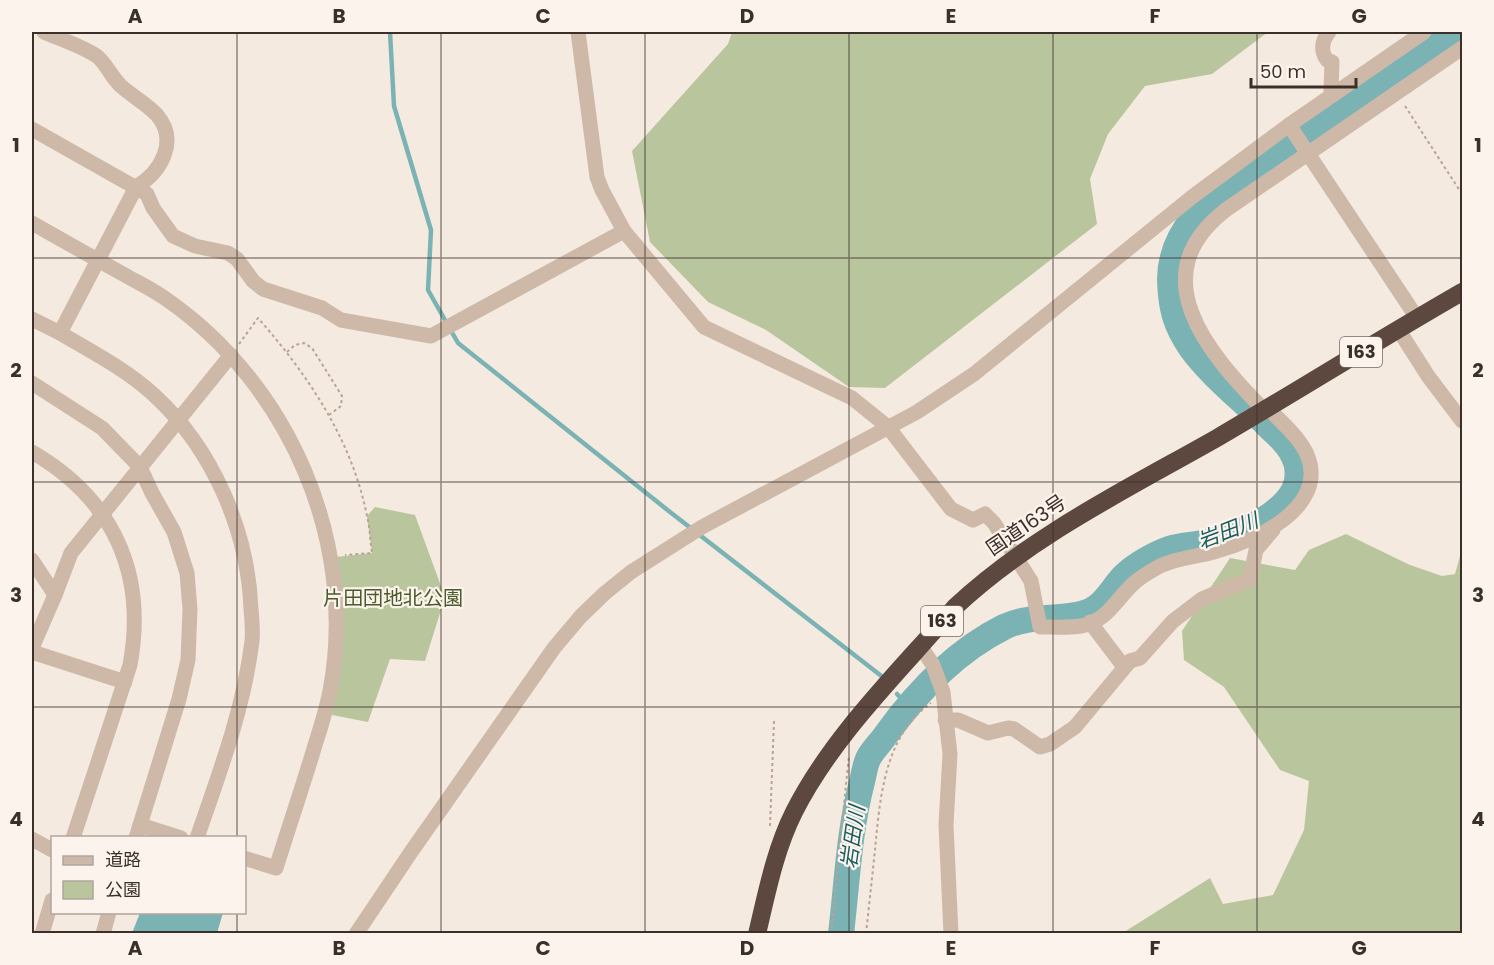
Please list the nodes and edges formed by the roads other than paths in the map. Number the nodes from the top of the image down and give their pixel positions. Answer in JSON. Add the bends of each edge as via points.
{"nodes":[{"id":1,"x":44,"y":32,"type":"edge"},
{"id":2,"x":578,"y":32,"type":"edge"},
{"id":3,"x":1329,"y":32,"type":"edge"},
{"id":4,"x":1424,"y":32,"type":"edge"},
{"id":5,"x":1462,"y":48,"type":"edge"},
{"id":6,"x":1333,"y":95,"type":"junction"},
{"id":7,"x":1291,"y":127,"type":"junction"},
{"id":8,"x":32,"y":129,"type":"edge"},
{"id":9,"x":1307,"y":151,"type":"junction"},
{"id":10,"x":136,"y":187,"type":"junction"},
{"id":11,"x":32,"y":223,"type":"edge"},
{"id":12,"x":624,"y":231,"type":"junction"},
{"id":13,"x":98,"y":260,"type":"junction"},
{"id":14,"x":1462,"y":292,"type":"edge"},
{"id":15,"x":1417,"y":318,"type":"junction"},
{"id":16,"x":32,"y":319,"type":"edge"},
{"id":17,"x":1398,"y":329,"type":"junction"},
{"id":18,"x":60,"y":333,"type":"junction"},
{"id":19,"x":231,"y":355,"type":"junction"},
{"id":20,"x":32,"y":383,"type":"edge"},
{"id":21,"x":1457,"y":403,"type":"edge"},
{"id":22,"x":1260,"y":412,"type":"junction"},
{"id":23,"x":178,"y":419,"type":"junction"},
{"id":24,"x":1462,"y":421,"type":"edge"},
{"id":25,"x":888,"y":427,"type":"junction"},
{"id":26,"x":32,"y":452,"type":"edge"},
{"id":27,"x":140,"y":467,"type":"junction"},
{"id":28,"x":102,"y":512,"type":"junction"},
{"id":29,"x":1277,"y":524,"type":"junction"},
{"id":30,"x":1015,"y":557,"type":"junction"},
{"id":31,"x":32,"y":560,"type":"edge"},
{"id":32,"x":55,"y":595,"type":"junction"},
{"id":33,"x":1090,"y":622,"type":"junction"},
{"id":34,"x":921,"y":647,"type":"junction"},
{"id":35,"x":32,"y":650,"type":"edge"},
{"id":36,"x":1124,"y":667,"type":"junction"},
{"id":37,"x":126,"y":682,"type":"junction"},
{"id":38,"x":945,"y":720,"type":"junction"},
{"id":39,"x":138,"y":831,"type":"edge"},
{"id":40,"x":73,"y":836,"type":"edge"},
{"id":41,"x":174,"y":836,"type":"edge"},
{"id":42,"x":197,"y":836,"type":"edge"},
{"id":43,"x":32,"y":839,"type":"edge"},
{"id":44,"x":51,"y":849,"type":"edge"},
{"id":45,"x":246,"y":859,"type":"edge"},
{"id":46,"x":51,"y":903,"type":"edge"},
{"id":47,"x":108,"y":914,"type":"edge"},
{"id":48,"x":42,"y":933,"type":"edge"},
{"id":49,"x":103,"y":933,"type":"edge"},
{"id":50,"x":356,"y":933,"type":"edge"},
{"id":51,"x":757,"y":933,"type":"edge"},
{"id":52,"x":951,"y":933,"type":"edge"}],
"edges":[{"from":1,"to":10,"type":"street","via":[[99,58],[121,86],[162,123],[166,154],[150,179]]},
{"from":2,"to":12,"type":"street","via":[[597,177]]},
{"from":3,"to":6,"type":"street","via":[[1322,50],[1332,62]]},
{"from":4,"to":6,"type":"street"},
{"from":5,"to":9,"type":"street"},
{"from":6,"to":7,"type":"street"},
{"from":7,"to":9,"type":"street"},
{"from":7,"to":25,"type":"street","via":[[1192,196],[974,374]]},
{"from":8,"to":10,"type":"street"},
{"from":9,"to":15,"type":"street"},
{"from":9,"to":22,"type":"street","via":[[1212,221],[1199,237],[1186,266],[1185,293],[1198,329]]},
{"from":10,"to":12,"type":"street","via":[[147,194],[173,236],[195,246],[228,253],[263,289],[322,308],[341,320],[431,336]]},
{"from":10,"to":13,"type":"street"},
{"from":11,"to":13,"type":"street"},
{"from":12,"to":25,"type":"street","via":[[704,327],[852,398]]},
{"from":13,"to":18,"type":"street"},
{"from":13,"to":19,"type":"street","via":[[165,298]]},
{"from":14,"to":15,"type":"highway","name":"国道163号","number":"163"},
{"from":15,"to":17,"type":"highway","name":"国道163号","number":"163"},
{"from":16,"to":18,"type":"street"},
{"from":17,"to":21,"type":"street","via":[[1428,376]]},
{"from":17,"to":22,"type":"highway","name":"国道163号","number":"163"},
{"from":18,"to":23,"type":"street","via":[[153,394]]},
{"from":19,"to":23,"type":"street"},
{"from":19,"to":45,"type":"street","via":[[285,430],[313,491],[330,556],[336,609],[336,643],[327,708],[276,868]]},
{"from":20,"to":27,"type":"street","via":[[102,428]]},
{"from":21,"to":24,"type":"street"},
{"from":22,"to":29,"type":"street","via":[[1299,442],[1311,467],[1305,497]]},
{"from":22,"to":30,"type":"highway","name":"国道163号","number":"163"},
{"from":23,"to":27,"type":"street"},
{"from":23,"to":42,"type":"street","via":[[225,496],[241,540],[250,590],[252,638],[243,692]]},
{"from":25,"to":30,"type":"street","via":[[951,509],[973,520],[985,514]]},
{"from":25,"to":50,"type":"street","via":[[702,527],[605,593],[554,648]]},
{"from":26,"to":28,"type":"street","via":[[79,486]]},
{"from":27,"to":28,"type":"street"},
{"from":27,"to":39,"type":"street","via":[[174,532],[187,573],[190,609],[189,660]]},
{"from":28,"to":32,"type":"street","via":[[70,553]]},
{"from":28,"to":37,"type":"street","via":[[127,564],[136,612]]},
{"from":29,"to":33,"type":"street","via":[[1220,551],[1161,566],[1133,584],[1108,613]]},
{"from":29,"to":36,"type":"street","via":[[1256,550],[1250,579],[1202,599],[1173,621],[1140,658]]},
{"from":30,"to":33,"type":"street","via":[[1031,581],[1040,627],[1083,626]]},
{"from":30,"to":34,"type":"highway","name":"国道163号","number":"163","via":[[955,607]]},
{"from":31,"to":32,"type":"street"},
{"from":32,"to":35,"type":"street"},
{"from":33,"to":36,"type":"street"},
{"from":34,"to":38,"type":"street","via":[[933,665],[943,694]]},
{"from":34,"to":51,"type":"highway","name":"国道163号","number":"163","via":[[841,740],[794,812],[770,875]]},
{"from":35,"to":37,"type":"street"},
{"from":36,"to":38,"type":"street","via":[[1075,727],[1040,747],[1014,729],[988,733],[958,720]]},
{"from":37,"to":40,"type":"street"},
{"from":38,"to":52,"type":"street","via":[[950,754],[946,825]]},
{"from":39,"to":41,"type":"street"},
{"from":43,"to":44,"type":"street"},
{"from":46,"to":48,"type":"street"},
{"from":47,"to":49,"type":"street"}]}
